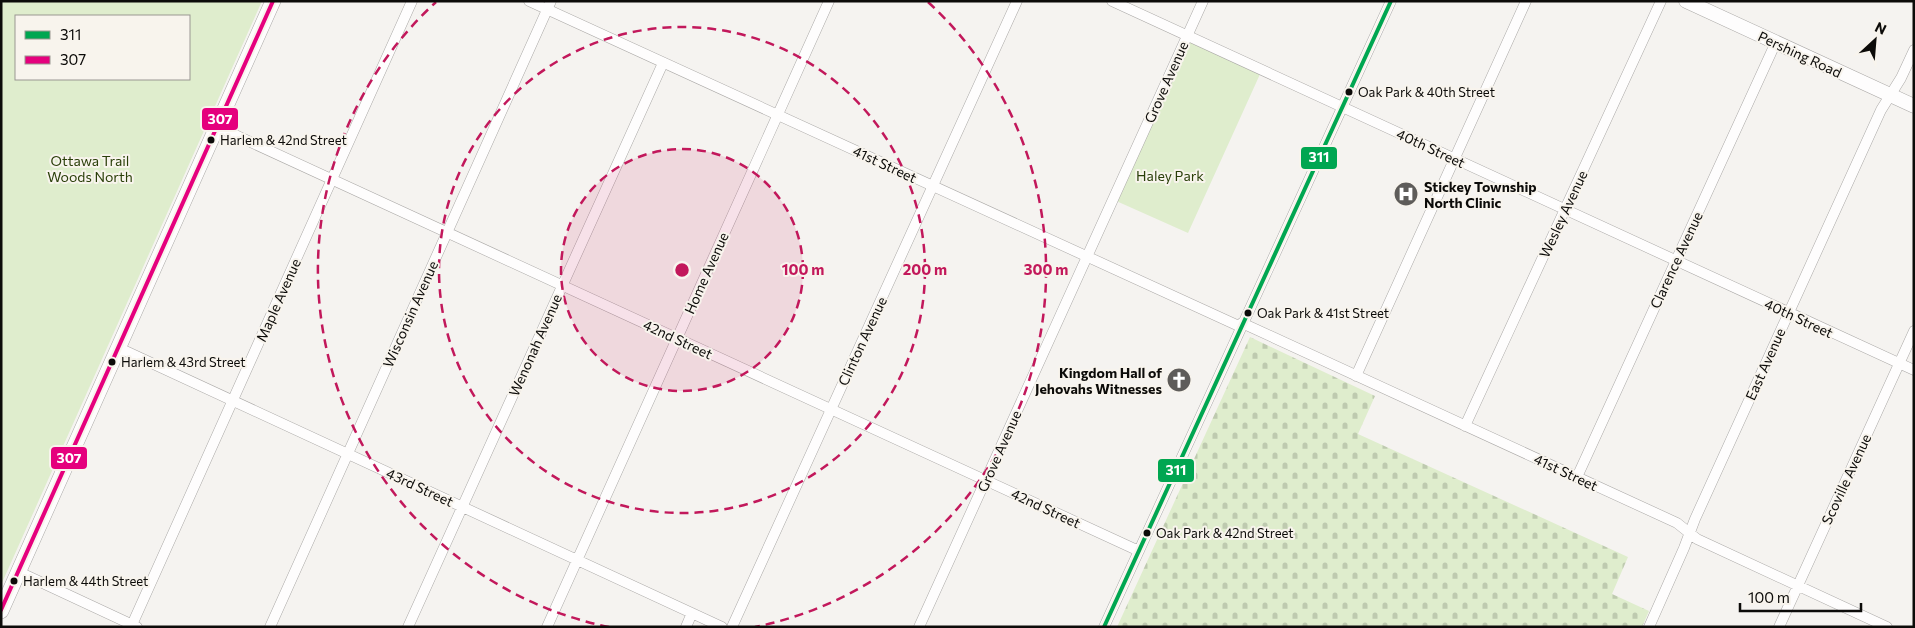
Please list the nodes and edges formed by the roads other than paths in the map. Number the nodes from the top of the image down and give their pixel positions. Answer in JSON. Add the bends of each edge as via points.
{"nodes":[{"id":1,"x":272,"y":1,"type":"edge"},
{"id":2,"x":412,"y":1,"type":"edge"},
{"id":3,"x":529,"y":1,"type":"edge"},
{"id":4,"x":1017,"y":1,"type":"edge"},
{"id":5,"x":1112,"y":1,"type":"edge"},
{"id":6,"x":1203,"y":1,"type":"edge"},
{"id":7,"x":1391,"y":1,"type":"edge"},
{"id":8,"x":1526,"y":1,"type":"edge"},
{"id":9,"x":1661,"y":1,"type":"edge"},
{"id":10,"x":1686,"y":1,"type":"edge"},
{"id":11,"x":825,"y":2,"type":"edge"},
{"id":12,"x":549,"y":5,"type":"edge"},
{"id":13,"x":1187,"y":36,"type":"junction"},
{"id":14,"x":1776,"y":42,"type":"junction"},
{"id":15,"x":1914,"y":50,"type":"edge"},
{"id":16,"x":663,"y":62,"type":"junction"},
{"id":17,"x":1890,"y":95,"type":"junction"},
{"id":18,"x":1914,"y":106,"type":"edge"},
{"id":19,"x":1342,"y":107,"type":"junction"},
{"id":20,"x":778,"y":115,"type":"junction"},
{"id":21,"x":218,"y":126,"type":"junction"},
{"id":22,"x":1454,"y":158,"type":"junction"},
{"id":23,"x":332,"y":179,"type":"junction"},
{"id":24,"x":933,"y":186,"type":"junction"},
{"id":25,"x":1565,"y":210,"type":"junction"},
{"id":26,"x":447,"y":232,"type":"junction"},
{"id":27,"x":1087,"y":257,"type":"junction"},
{"id":28,"x":1676,"y":261,"type":"junction"},
{"id":29,"x":562,"y":285,"type":"junction"},
{"id":30,"x":1789,"y":313,"type":"junction"},
{"id":31,"x":1241,"y":325,"type":"junction"},
{"id":32,"x":1914,"y":332,"type":"edge"},
{"id":33,"x":677,"y":338,"type":"junction"},
{"id":34,"x":119,"y":348,"type":"junction"},
{"id":35,"x":1899,"y":364,"type":"junction"},
{"id":36,"x":1914,"y":370,"type":"edge"},
{"id":37,"x":1356,"y":376,"type":"junction"},
{"id":38,"x":233,"y":401,"type":"junction"},
{"id":39,"x":831,"y":409,"type":"junction"},
{"id":40,"x":1465,"y":426,"type":"junction"},
{"id":41,"x":348,"y":454,"type":"junction"},
{"id":42,"x":1577,"y":477,"type":"junction"},
{"id":43,"x":986,"y":480,"type":"junction"},
{"id":44,"x":462,"y":507,"type":"junction"},
{"id":45,"x":1690,"y":533,"type":"junction"},
{"id":46,"x":1139,"y":551,"type":"junction"},
{"id":47,"x":577,"y":560,"type":"junction"},
{"id":48,"x":18,"y":572,"type":"junction"},
{"id":49,"x":1798,"y":585,"type":"junction"},
{"id":50,"x":1,"y":611,"type":"edge"},
{"id":51,"x":692,"y":613,"type":"junction"},
{"id":52,"x":133,"y":626,"type":"edge"},
{"id":53,"x":270,"y":627,"type":"edge"},
{"id":54,"x":408,"y":627,"type":"edge"},
{"id":55,"x":547,"y":627,"type":"edge"},
{"id":56,"x":686,"y":627,"type":"edge"},
{"id":57,"x":722,"y":627,"type":"edge"},
{"id":58,"x":732,"y":627,"type":"edge"},
{"id":59,"x":919,"y":627,"type":"edge"},
{"id":60,"x":1104,"y":627,"type":"edge"},
{"id":61,"x":1649,"y":627,"type":"edge"},
{"id":62,"x":1779,"y":627,"type":"edge"},
{"id":63,"x":1887,"y":627,"type":"edge"}],
"edges":[{"from":1,"to":21,"type":"main road"},
{"from":2,"to":23,"type":"street","name":"Maple Avenue"},
{"from":3,"to":12,"type":"street","name":"41st Street"},
{"from":4,"to":24,"type":"street","name":"Clinton Avenue"},
{"from":5,"to":13,"type":"street","name":"40th Street"},
{"from":6,"to":13,"type":"street","name":"Grove Avenue"},
{"from":7,"to":19,"type":"street"},
{"from":8,"to":22,"type":"street"},
{"from":9,"to":25,"type":"street","name":"Wesley Avenue"},
{"from":10,"to":14,"type":"main road","name":"Pershing Road"},
{"from":11,"to":20,"type":"street","name":"Home Avenue"},
{"from":12,"to":16,"type":"street","name":"41st Street"},
{"from":12,"to":26,"type":"street","name":"Wisconsin Avenue"},
{"from":13,"to":19,"type":"street","name":"40th Street"},
{"from":13,"to":27,"type":"street","name":"Grove Avenue"},
{"from":14,"to":17,"type":"main road","name":"Pershing Road"},
{"from":14,"to":28,"type":"street","name":"Clarence Avenue"},
{"from":15,"to":17,"type":"street","name":"East Avenue"},
{"from":16,"to":20,"type":"street","name":"41st Street"},
{"from":16,"to":29,"type":"street","name":"Wenonah Avenue"},
{"from":17,"to":18,"type":"main road","name":"Pershing Road"},
{"from":17,"to":30,"type":"street","name":"East Avenue"},
{"from":19,"to":22,"type":"street","name":"40th Street"},
{"from":19,"to":31,"type":"street"},
{"from":20,"to":24,"type":"street","name":"41st Street"},
{"from":20,"to":33,"type":"street","name":"Home Avenue"},
{"from":21,"to":23,"type":"street","name":"42nd Street"},
{"from":21,"to":34,"type":"main road"},
{"from":22,"to":25,"type":"street","name":"40th Street"},
{"from":22,"to":37,"type":"street"},
{"from":23,"to":26,"type":"street","name":"42nd Street"},
{"from":23,"to":38,"type":"street","name":"Maple Avenue"},
{"from":24,"to":27,"type":"street","name":"41st Street"},
{"from":24,"to":39,"type":"street","name":"Clinton Avenue"},
{"from":25,"to":28,"type":"street","name":"40th Street"},
{"from":25,"to":40,"type":"street","name":"Wesley Avenue"},
{"from":26,"to":29,"type":"street","name":"42nd Street"},
{"from":26,"to":41,"type":"street","name":"Wisconsin Avenue"},
{"from":27,"to":31,"type":"street","name":"41st Street"},
{"from":27,"to":43,"type":"street","name":"Grove Avenue"},
{"from":28,"to":30,"type":"street","name":"40th Street"},
{"from":28,"to":42,"type":"street","name":"Clarence Avenue"},
{"from":29,"to":33,"type":"street","name":"42nd Street"},
{"from":29,"to":44,"type":"street","name":"Wenonah Avenue"},
{"from":30,"to":35,"type":"street","name":"40th Street"},
{"from":30,"to":45,"type":"street","name":"East Avenue"},
{"from":31,"to":37,"type":"street","name":"41st Street"},
{"from":31,"to":46,"type":"street"},
{"from":32,"to":35,"type":"street","name":"Scoville Avenue"},
{"from":33,"to":39,"type":"street","name":"42nd Street"},
{"from":33,"to":47,"type":"street","name":"Home Avenue"},
{"from":34,"to":38,"type":"street","name":"43rd Street"},
{"from":34,"to":48,"type":"main road"},
{"from":35,"to":36,"type":"street","name":"40th Street"},
{"from":35,"to":49,"type":"street","name":"Scoville Avenue"},
{"from":37,"to":40,"type":"street","name":"41st Street"},
{"from":38,"to":41,"type":"street","name":"43rd Street"},
{"from":38,"to":52,"type":"street","name":"Maple Avenue"},
{"from":39,"to":43,"type":"street","name":"42nd Street"},
{"from":39,"to":58,"type":"street","name":"Clinton Avenue"},
{"from":40,"to":42,"type":"street","name":"41st Street"},
{"from":41,"to":44,"type":"street","name":"43rd Street"},
{"from":41,"to":53,"type":"street","name":"Wisconsin Avenue"},
{"from":42,"to":45,"type":"street","name":"41st Street","via":[[1678,523]]},
{"from":43,"to":46,"type":"street","name":"42nd Street"},
{"from":43,"to":59,"type":"street","name":"Grove Avenue"},
{"from":44,"to":47,"type":"street","name":"43rd Street"},
{"from":44,"to":54,"type":"street","name":"Wenonah Avenue"},
{"from":45,"to":49,"type":"street","name":"41st Street"},
{"from":45,"to":61,"type":"street","name":"East Avenue"},
{"from":46,"to":60,"type":"street"},
{"from":47,"to":51,"type":"street","name":"43rd Street"},
{"from":47,"to":55,"type":"street","name":"Home Avenue"},
{"from":48,"to":50,"type":"main road"},
{"from":48,"to":52,"type":"street"},
{"from":49,"to":62,"type":"street","name":"Scoville Avenue"},
{"from":49,"to":63,"type":"street","name":"41st Street"},
{"from":51,"to":56,"type":"street"},
{"from":51,"to":57,"type":"street","name":"43rd Street"}]}
